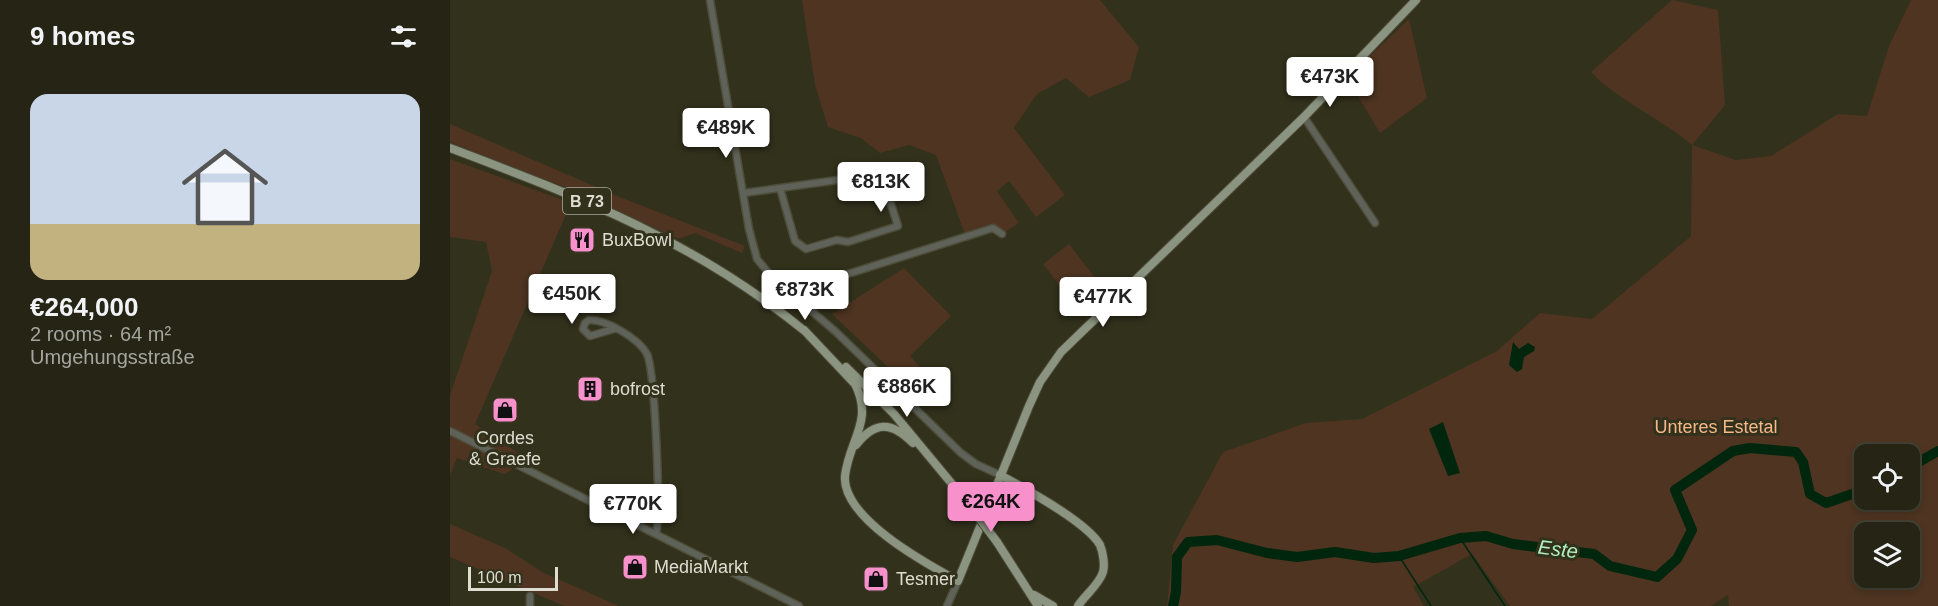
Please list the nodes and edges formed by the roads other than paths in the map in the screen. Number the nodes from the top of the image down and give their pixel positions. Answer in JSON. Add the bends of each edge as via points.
{"nodes":[{"id":1,"x":710,"y":0,"type":"edge"},
{"id":2,"x":1416,"y":0,"type":"edge"},
{"id":3,"x":1304,"y":117,"type":"junction"},
{"id":4,"x":450,"y":148,"type":"edge"},
{"id":5,"x":780,"y":188,"type":"junction"},
{"id":6,"x":744,"y":193,"type":"junction"},
{"id":7,"x":1375,"y":223,"type":"dead end"},
{"id":8,"x":1002,"y":234,"type":"dead end"},
{"id":9,"x":791,"y":292,"type":"junction"},
{"id":10,"x":614,"y":329,"type":"dead end"},
{"id":11,"x":804,"y":330,"type":"junction"},
{"id":12,"x":450,"y":431,"type":"edge"},
{"id":13,"x":855,"y":446,"type":"junction"},
{"id":14,"x":946,"y":475,"type":"junction"},
{"id":15,"x":1000,"y":476,"type":"junction"},
{"id":16,"x":656,"y":534,"type":"junction"},
{"id":17,"x":958,"y":581,"type":"junction"},
{"id":18,"x":1029,"y":590,"type":"junction"},
{"id":19,"x":530,"y":596,"type":"dead end"},
{"id":20,"x":1076,"y":605,"type":"edge"},
{"id":21,"x":530,"y":606,"type":"edge"},
{"id":22,"x":800,"y":606,"type":"edge"},
{"id":23,"x":947,"y":606,"type":"edge"},
{"id":24,"x":1038,"y":606,"type":"edge"},
{"id":25,"x":1053,"y":606,"type":"edge"}],
"edges":[{"from":1,"to":6,"type":"street"},
{"from":2,"to":3,"type":"main road"},
{"from":3,"to":7,"type":"street"},
{"from":3,"to":15,"type":"main road","via":[[1061,352],[1040,382]]},
{"from":4,"to":11,"type":"main road","number":"B 73","via":[[623,216],[672,240],[767,300]]},
{"from":5,"to":5,"type":"street","via":[[845,179],[868,189],[885,186],[898,226],[848,242],[837,240],[806,249],[795,241]]},
{"from":5,"to":6,"type":"street"},
{"from":6,"to":9,"type":"street","via":[[757,259]]},
{"from":8,"to":9,"type":"street","via":[[993,228]]},
{"from":9,"to":15,"type":"street","via":[[961,453]]},
{"from":10,"to":16,"type":"street","via":[[638,342],[648,356],[658,506]]},
{"from":11,"to":13,"type":"main road","via":[[861,394],[863,414]]},
{"from":11,"to":14,"type":"main road","number":"B 73","via":[[877,396]]},
{"from":12,"to":16,"type":"street"},
{"from":13,"to":14,"type":"main road","via":[[870,430],[891,427]]},
{"from":13,"to":17,"type":"main road","via":[[845,485],[857,509],[901,545]]},
{"from":14,"to":18,"type":"main road","number":"B 73","bridge":true},
{"from":15,"to":17,"type":"main road"},
{"from":15,"to":20,"type":"main road","via":[[1050,505],[1100,545],[1103,572]]},
{"from":16,"to":22,"type":"street"},
{"from":17,"to":23,"type":"street"},
{"from":18,"to":24,"type":"main road","number":"B 73"},
{"from":18,"to":25,"type":"main road"},
{"from":19,"to":21,"type":"street"}]}
